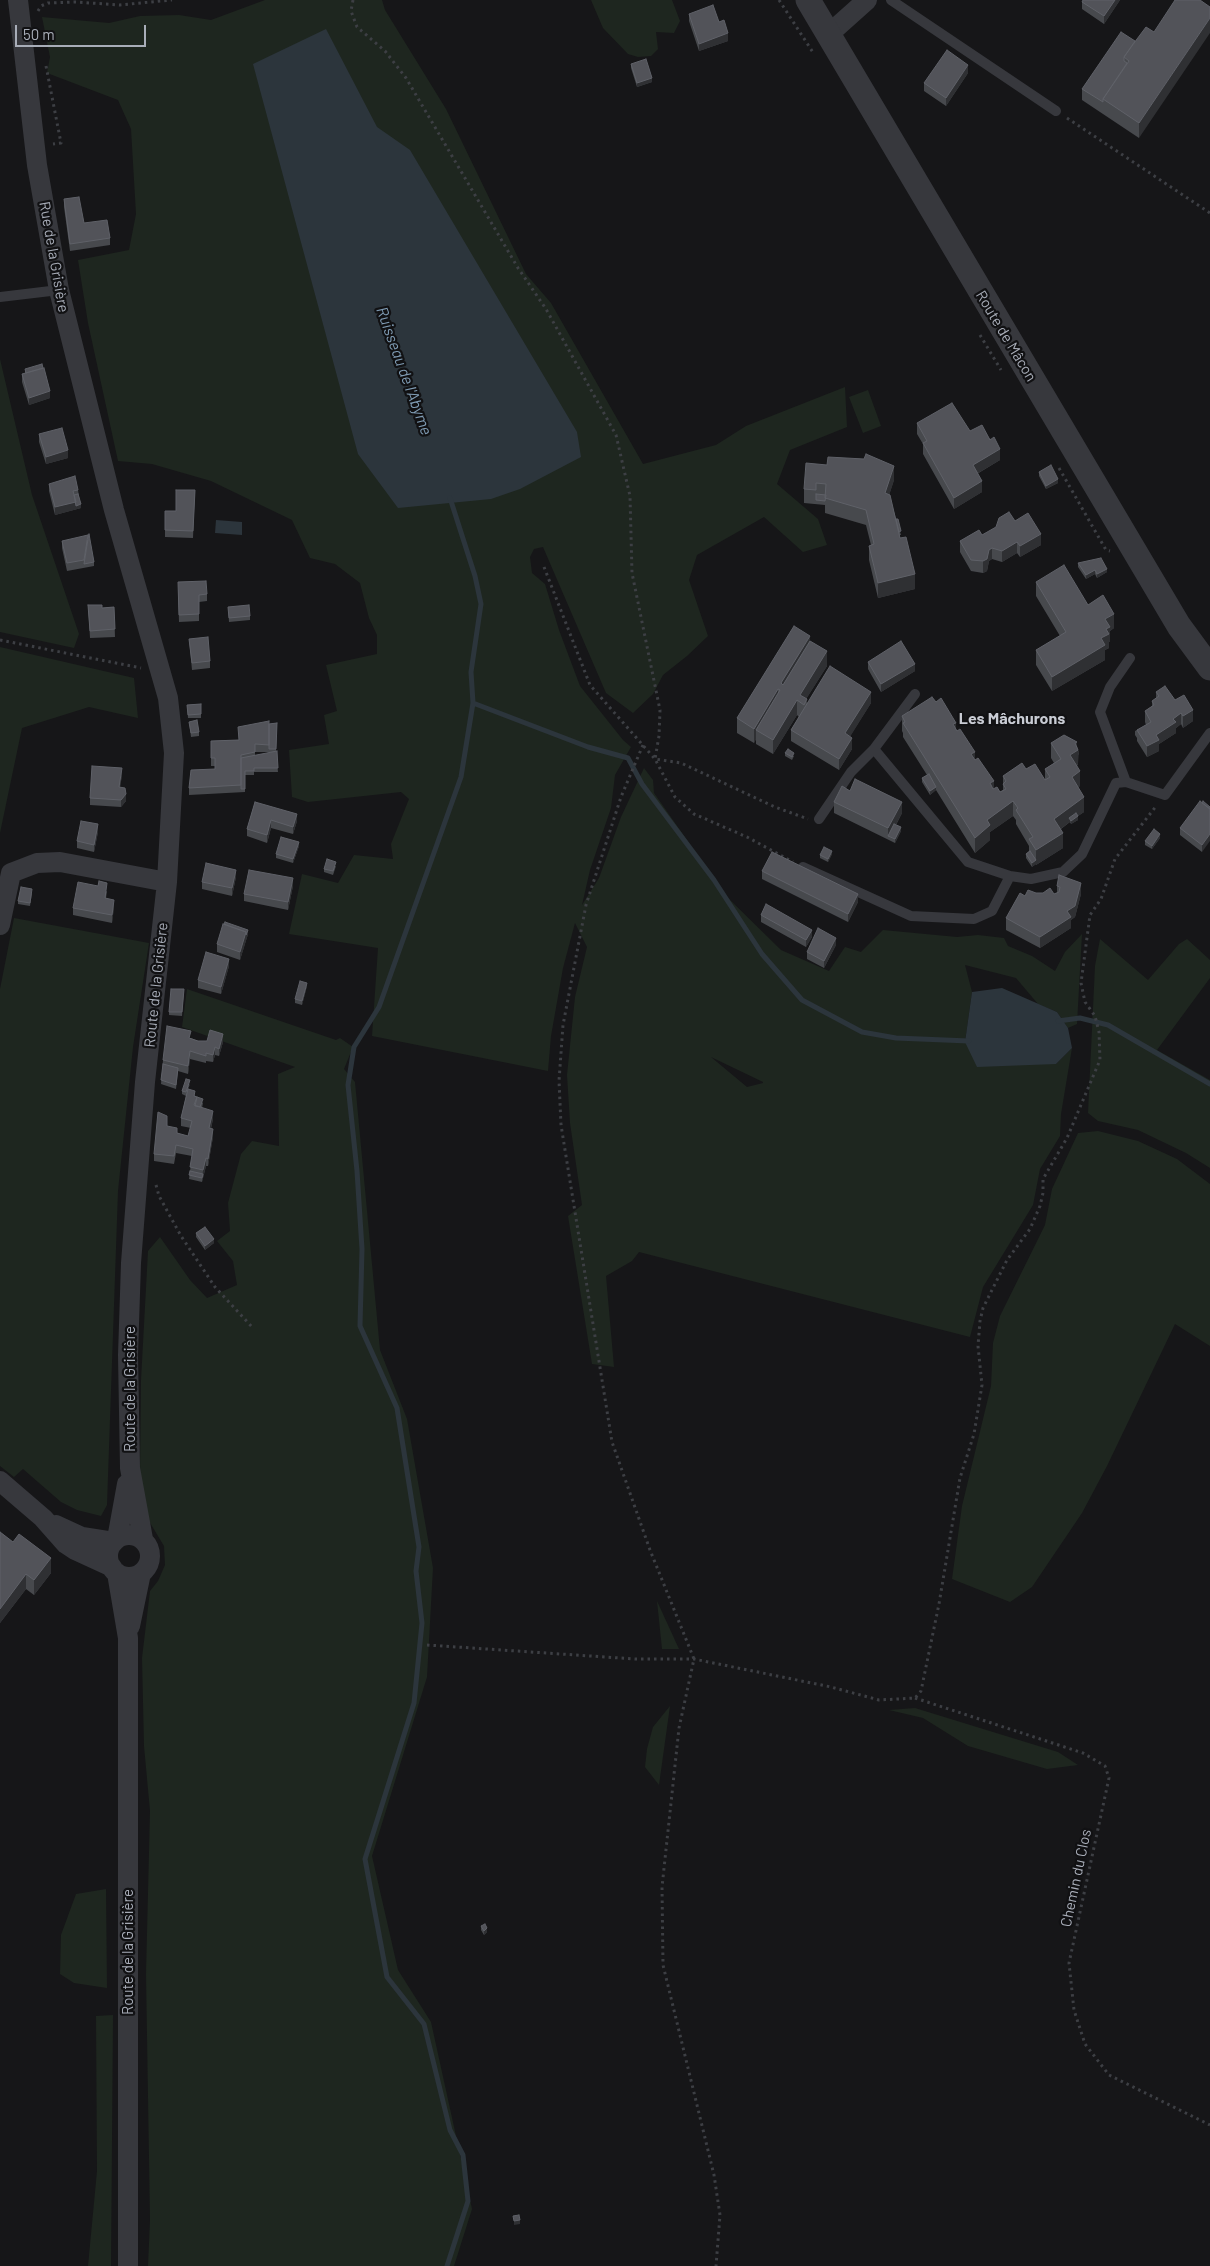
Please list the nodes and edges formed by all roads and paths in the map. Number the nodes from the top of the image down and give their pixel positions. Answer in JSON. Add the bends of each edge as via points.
{"nodes":[{"id":1,"x":18,"y":0,"type":"edge"},
{"id":2,"x":172,"y":0,"type":"edge"},
{"id":3,"x":353,"y":0,"type":"edge"},
{"id":4,"x":808,"y":0,"type":"edge"},
{"id":5,"x":867,"y":0,"type":"edge"},
{"id":6,"x":891,"y":0,"type":"edge"},
{"id":7,"x":36,"y":14,"type":"dead end"},
{"id":8,"x":829,"y":34,"type":"junction"},
{"id":9,"x":45,"y":60,"type":"dead end"},
{"id":10,"x":1056,"y":110,"type":"joint"},
{"id":11,"x":35,"y":146,"type":"junction"},
{"id":12,"x":1210,"y":213,"type":"edge"},
{"id":13,"x":59,"y":290,"type":"junction"},
{"id":14,"x":0,"y":297,"type":"edge"},
{"id":15,"x":114,"y":510,"type":"joint"},
{"id":16,"x":544,"y":566,"type":"dead end"},
{"id":17,"x":0,"y":640,"type":"edge"},
{"id":18,"x":1130,"y":658,"type":"dead end"},
{"id":19,"x":1210,"y":668,"type":"edge"},
{"id":20,"x":161,"y":672,"type":"junction"},
{"id":21,"x":915,"y":694,"type":"dead end"},
{"id":22,"x":1210,"y":733,"type":"edge"},
{"id":23,"x":643,"y":745,"type":"junction"},
{"id":24,"x":874,"y":749,"type":"junction"},
{"id":25,"x":656,"y":759,"type":"junction"},
{"id":26,"x":1126,"y":782,"type":"junction"},
{"id":27,"x":1164,"y":795,"type":"junction"},
{"id":28,"x":818,"y":819,"type":"joint"},
{"id":29,"x":803,"y":867,"type":"joint"},
{"id":30,"x":6,"y":873,"type":"edge"},
{"id":31,"x":1010,"y":876,"type":"junction"},
{"id":32,"x":167,"y":882,"type":"junction"},
{"id":33,"x":0,"y":925,"type":"edge"},
{"id":34,"x":156,"y":1183,"type":"dead end"},
{"id":35,"x":253,"y":1328,"type":"dead end"},
{"id":36,"x":130,"y":1468,"type":"junction"},
{"id":37,"x":0,"y":1481,"type":"edge"},
{"id":38,"x":43,"y":1518,"type":"junction"},
{"id":39,"x":143,"y":1539,"type":"junction"},
{"id":40,"x":115,"y":1540,"type":"junction"},
{"id":41,"x":114,"y":1570,"type":"junction"},
{"id":42,"x":142,"y":1573,"type":"junction"},
{"id":43,"x":128,"y":1638,"type":"junction"},
{"id":44,"x":427,"y":1645,"type":"dead end"},
{"id":45,"x":694,"y":1659,"type":"junction"},
{"id":46,"x":915,"y":1698,"type":"junction"},
{"id":47,"x":1210,"y":2125,"type":"edge"},
{"id":48,"x":128,"y":2266,"type":"edge"},
{"id":49,"x":716,"y":2266,"type":"edge"}],
"edges":[{"from":1,"to":11,"type":"street","name":"Rue de la Grisière"},
{"from":2,"to":7,"type":"path","via":[[120,5],[48,4],[41,6]]},
{"from":3,"to":25,"type":"path","via":[[351,12],[357,27],[385,51],[406,78],[518,268],[546,309],[616,435],[630,496],[632,572],[660,710]]},
{"from":4,"to":8,"type":"street","name":"Route de Mâcon"},
{"from":5,"to":8,"type":"street"},
{"from":6,"to":10,"type":"lane"},
{"from":8,"to":19,"type":"street","name":"Route de Mâcon","via":[[1179,626]]},
{"from":9,"to":11,"type":"path","via":[[61,143]]},
{"from":10,"to":12,"type":"path"},
{"from":11,"to":13,"type":"street","name":"Rue de la Grisière"},
{"from":13,"to":14,"type":"lane"},
{"from":13,"to":15,"type":"street","name":"Rue de la Grisière"},
{"from":15,"to":20,"type":"street","name":"Route de la Grisière"},
{"from":16,"to":23,"type":"path","via":[[590,685]]},
{"from":17,"to":20,"type":"path"},
{"from":18,"to":26,"type":"lane","via":[[1110,687],[1100,712]]},
{"from":20,"to":32,"type":"street","name":"Route de la Grisière","via":[[168,698],[174,753]]},
{"from":21,"to":24,"type":"lane"},
{"from":22,"to":27,"type":"lane"},
{"from":23,"to":25,"type":"path"},
{"from":23,"to":45,"type":"path","via":[[586,905],[563,1025],[561,1125],[612,1442],[650,1550]]},
{"from":24,"to":28,"type":"lane","via":[[851,772]]},
{"from":24,"to":31,"type":"lane","via":[[968,862]]},
{"from":25,"to":28,"type":"path","via":[[681,763],[776,807],[807,819]]},
{"from":25,"to":29,"type":"path","via":[[675,797],[694,814],[747,836]]},
{"from":26,"to":27,"type":"lane"},
{"from":26,"to":31,"type":"lane","via":[[1116,783],[1082,854],[1063,872],[1031,879]]},
{"from":27,"to":46,"type":"path","via":[[1115,859],[1101,899],[1090,914],[1081,983],[1099,1032],[1100,1060],[1066,1138],[1043,1179],[1040,1206],[1030,1229],[1007,1260],[983,1308],[978,1346],[982,1385],[974,1434],[960,1478],[921,1691]]},
{"from":29,"to":31,"type":"lane","via":[[911,916],[974,919],[992,912]]},
{"from":30,"to":32,"type":"street","via":[[37,863],[60,862]]},
{"from":30,"to":33,"type":"street"},
{"from":32,"to":36,"type":"street","name":"Route de la Grisière","via":[[145,1082],[131,1263],[128,1355]]},
{"from":34,"to":35,"type":"path","via":[[159,1196],[181,1236],[215,1287]]},
{"from":36,"to":39,"type":"street","name":"Route de la Grisière"},
{"from":36,"to":40,"type":"street","name":"Route de la Grisière"},
{"from":37,"to":38,"type":"street"},
{"from":38,"to":40,"type":"street","via":[[82,1537]]},
{"from":38,"to":41,"type":"street","via":[[66,1544]]},
{"from":39,"to":40,"type":"street","via":[[130,1535]]},
{"from":39,"to":42,"type":"street","name":"Route de la Grisière","via":[[150,1552],[147,1568]]},
{"from":40,"to":41,"type":"street","name":"Route de la Grisière","via":[[108,1554]]},
{"from":41,"to":42,"type":"street","via":[[129,1577]]},
{"from":41,"to":43,"type":"street","name":"Route de la Grisière"},
{"from":42,"to":43,"type":"street","name":"Route de la Grisière"},
{"from":43,"to":48,"type":"street","name":"Route de la Grisière"},
{"from":44,"to":45,"type":"path","via":[[635,1660]]},
{"from":45,"to":46,"type":"path","via":[[879,1700]]},
{"from":45,"to":49,"type":"path","via":[[679,1728],[662,1887],[663,1965],[714,2175],[720,2215]]},
{"from":46,"to":47,"type":"path","name":"Chemin du Clos","via":[[1083,1752],[1104,1766],[1109,1778],[1069,1963],[1074,2010],[1084,2044],[1109,2075]]}]}
